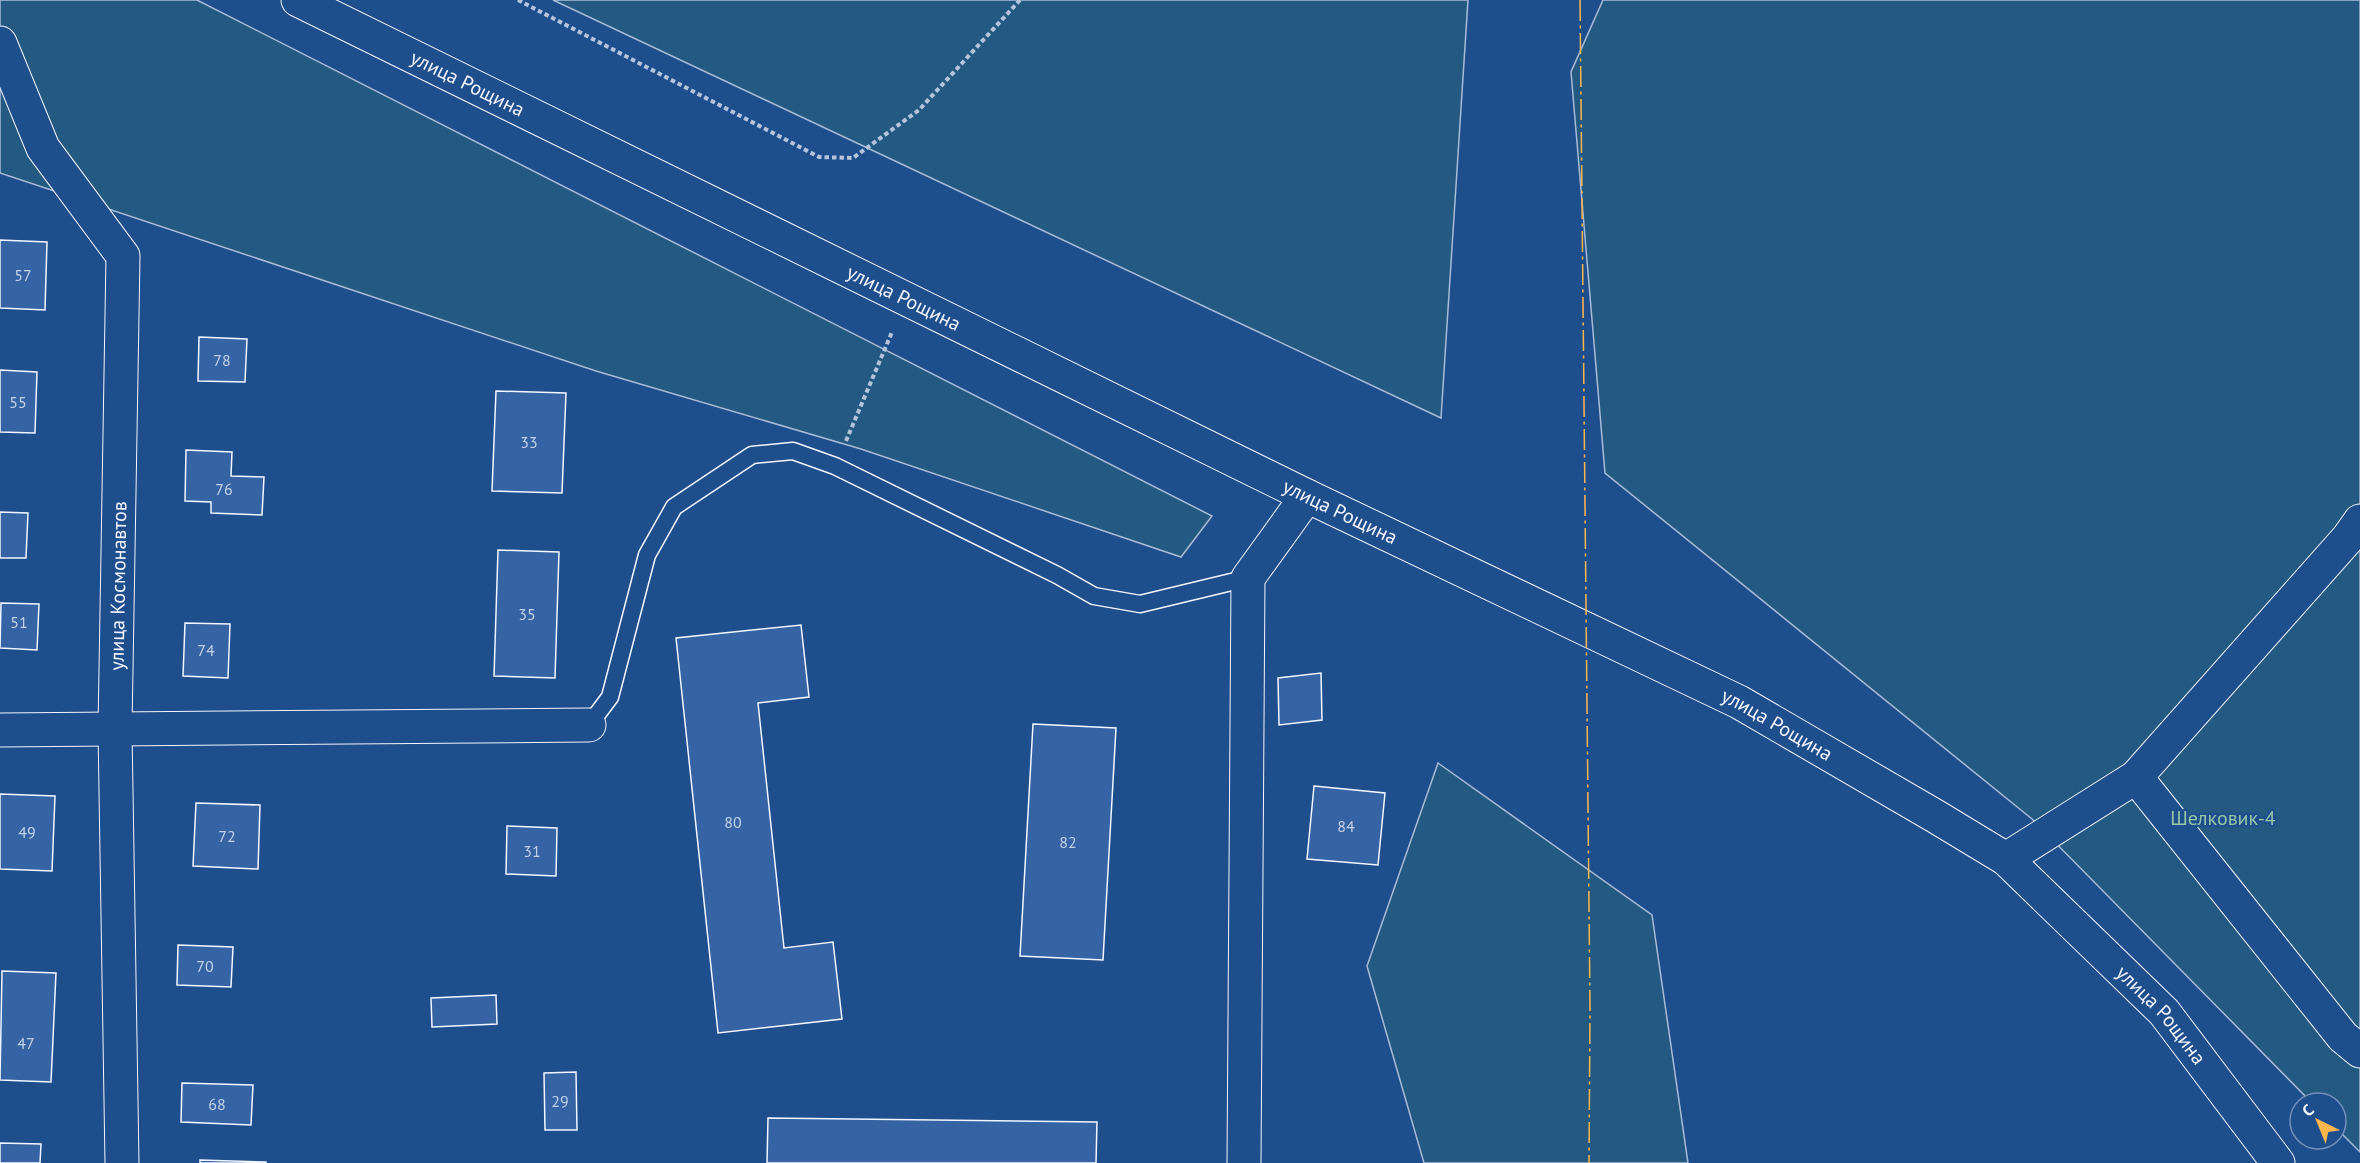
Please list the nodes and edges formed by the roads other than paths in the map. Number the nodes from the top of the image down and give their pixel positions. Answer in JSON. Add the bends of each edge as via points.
{"nodes":[{"id":1,"x":298,"y":0,"type":"edge"},
{"id":2,"x":0,"y":44,"type":"edge"},
{"id":3,"x":1307,"y":496,"type":"junction"},
{"id":4,"x":2356,"y":537,"type":"edge"},
{"id":5,"x":1248,"y":578,"type":"junction"},
{"id":6,"x":589,"y":726,"type":"joint"},
{"id":7,"x":115,"y":729,"type":"junction"},
{"id":8,"x":0,"y":730,"type":"edge"},
{"id":9,"x":2136,"y":777,"type":"junction"},
{"id":10,"x":2006,"y":859,"type":"junction"},
{"id":11,"x":2360,"y":1051,"type":"edge"},
{"id":12,"x":122,"y":1163,"type":"edge"},
{"id":13,"x":1244,"y":1163,"type":"edge"},
{"id":14,"x":2278,"y":1163,"type":"edge"}],
"edges":[{"from":1,"to":3,"type":"street","name":"улица Рощина"},
{"from":2,"to":7,"type":"street","name":"улица Космонавтов","via":[[43,148],[123,256]]},
{"from":3,"to":5,"type":"street"},
{"from":3,"to":10,"type":"street","name":"улица Рощина","via":[[1739,702]]},
{"from":4,"to":9,"type":"street"},
{"from":5,"to":6,"type":"lane","via":[[1140,604],[1094,596],[835,466],[793,452],[752,455],[674,507],[647,555],[610,698]]},
{"from":5,"to":13,"type":"street"},
{"from":6,"to":7,"type":"street"},
{"from":7,"to":8,"type":"street"},
{"from":7,"to":12,"type":"street","name":"улица Космонавтов"},
{"from":9,"to":10,"type":"street"},
{"from":9,"to":11,"type":"street","via":[[2343,1036]]},
{"from":10,"to":14,"type":"street","name":"улица Рощина","via":[[2164,1012]]}]}
